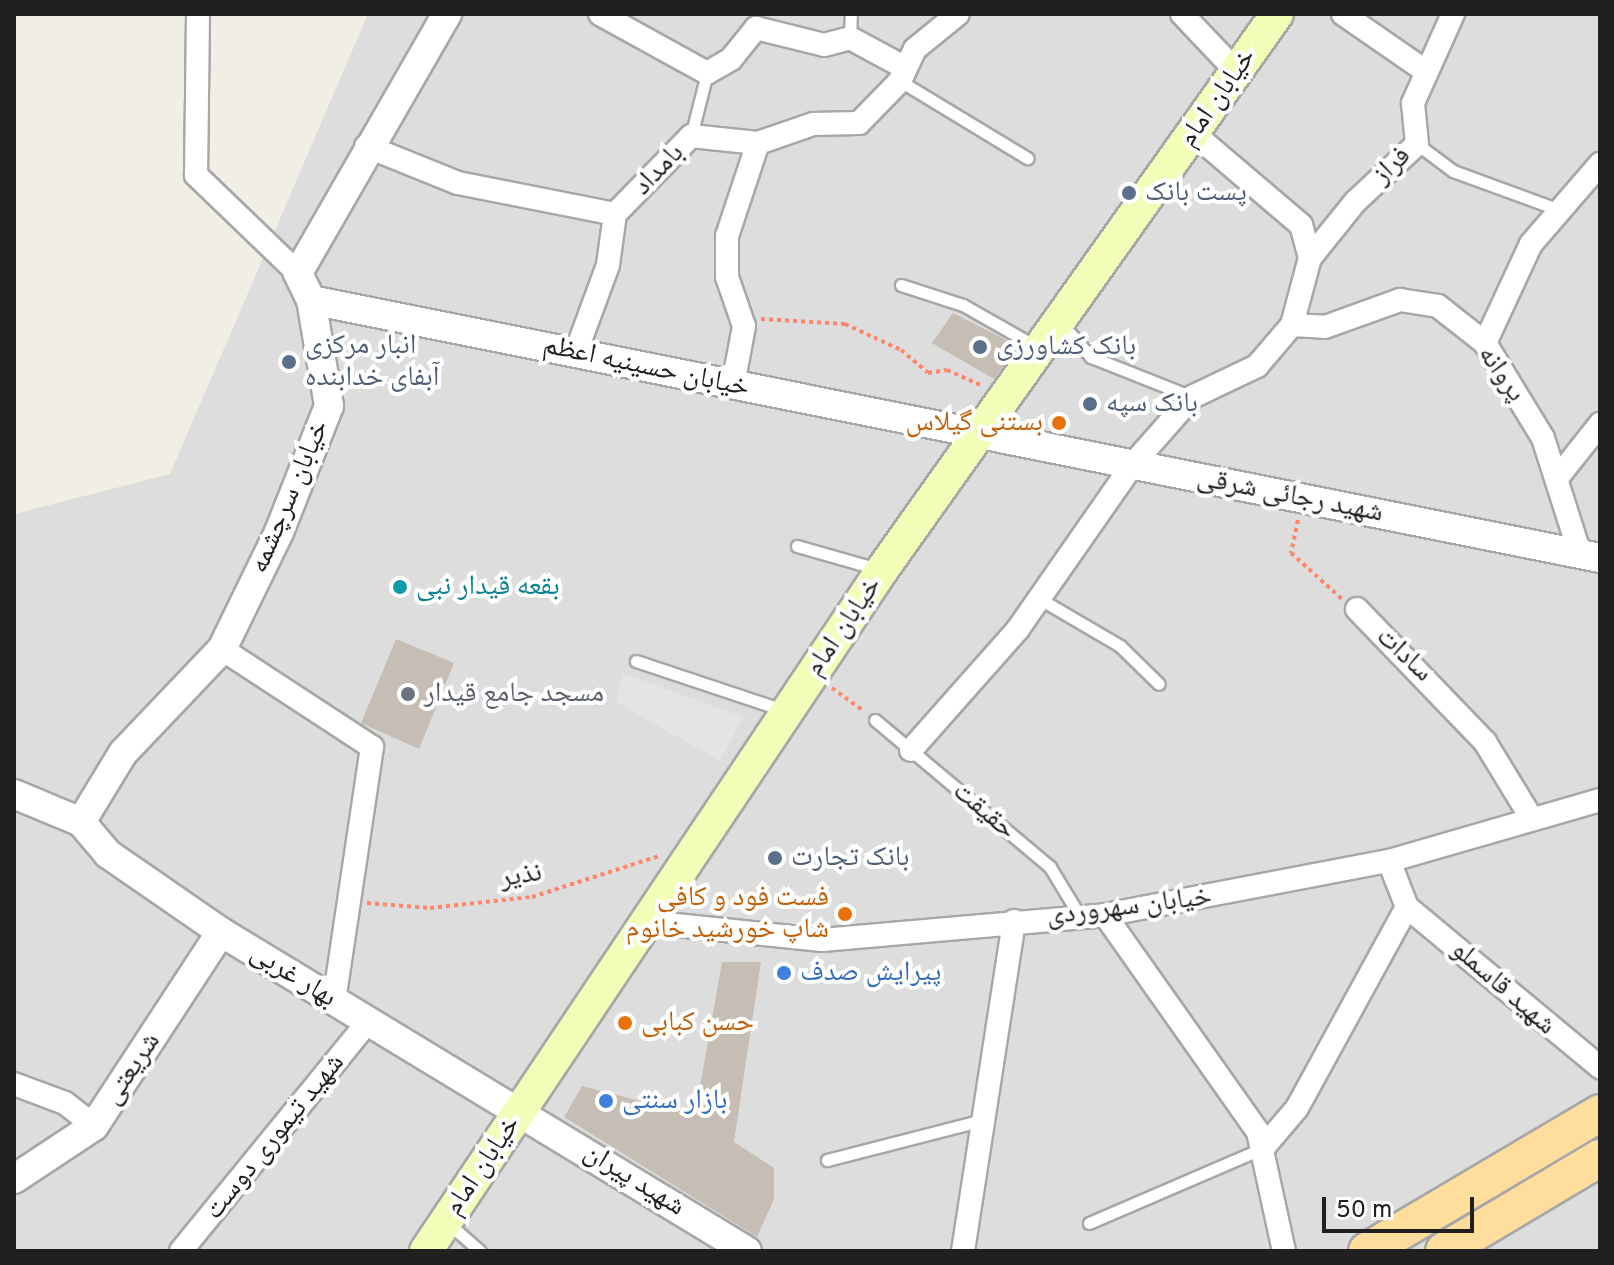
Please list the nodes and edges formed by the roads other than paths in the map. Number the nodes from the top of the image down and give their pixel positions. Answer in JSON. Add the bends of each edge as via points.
{"nodes":[{"id":1,"x":198,"y":14,"type":"edge"},
{"id":2,"x":447,"y":14,"type":"edge"},
{"id":3,"x":600,"y":14,"type":"edge"},
{"id":4,"x":851,"y":14,"type":"edge"},
{"id":5,"x":958,"y":14,"type":"edge"},
{"id":6,"x":966,"y":14,"type":"edge"},
{"id":7,"x":974,"y":14,"type":"edge"},
{"id":8,"x":1182,"y":14,"type":"edge"},
{"id":9,"x":1277,"y":14,"type":"edge"},
{"id":10,"x":1343,"y":14,"type":"edge"},
{"id":11,"x":1453,"y":14,"type":"edge"},
{"id":12,"x":850,"y":38,"type":"junction"},
{"id":13,"x":1424,"y":70,"type":"junction"},
{"id":14,"x":1236,"y":71,"type":"junction"},
{"id":15,"x":707,"y":73,"type":"junction"},
{"id":16,"x":901,"y":74,"type":"junction"},
{"id":17,"x":1193,"y":133,"type":"junction"},
{"id":18,"x":691,"y":136,"type":"junction"},
{"id":19,"x":758,"y":143,"type":"junction"},
{"id":20,"x":1417,"y":144,"type":"junction"},
{"id":21,"x":366,"y":146,"type":"junction"},
{"id":22,"x":1027,"y":158,"type":"dead end"},
{"id":23,"x":1597,"y":163,"type":"edge"},
{"id":24,"x":1557,"y":209,"type":"junction"},
{"id":25,"x":615,"y":214,"type":"junction"},
{"id":26,"x":1310,"y":258,"type":"junction"},
{"id":27,"x":298,"y":273,"type":"junction"},
{"id":28,"x":901,"y":285,"type":"dead end"},
{"id":29,"x":311,"y":300,"type":"junction"},
{"id":30,"x":1060,"y":322,"type":"junction"},
{"id":31,"x":1292,"y":325,"type":"junction"},
{"id":32,"x":1485,"y":343,"type":"junction"},
{"id":33,"x":1041,"y":349,"type":"junction"},
{"id":34,"x":576,"y":352,"type":"junction"},
{"id":35,"x":733,"y":385,"type":"junction"},
{"id":36,"x":1192,"y":397,"type":"junction"},
{"id":37,"x":1600,"y":424,"type":"edge"},
{"id":38,"x":980,"y":435,"type":"junction"},
{"id":39,"x":1133,"y":464,"type":"junction"},
{"id":40,"x":1558,"y":477,"type":"junction"},
{"id":41,"x":797,"y":546,"type":"dead end"},
{"id":42,"x":1590,"y":556,"type":"edge"},
{"id":43,"x":882,"y":570,"type":"junction"},
{"id":44,"x":1040,"y":599,"type":"junction"},
{"id":45,"x":1357,"y":609,"type":"road end"},
{"id":46,"x":222,"y":649,"type":"junction"},
{"id":47,"x":636,"y":661,"type":"dead end"},
{"id":48,"x":1159,"y":684,"type":"dead end"},
{"id":49,"x":788,"y":712,"type":"junction"},
{"id":50,"x":875,"y":720,"type":"road end"},
{"id":51,"x":911,"y":750,"type":"junction"},
{"id":52,"x":14,"y":794,"type":"edge"},
{"id":53,"x":1600,"y":800,"type":"edge"},
{"id":54,"x":1532,"y":819,"type":"junction"},
{"id":55,"x":81,"y":822,"type":"junction"},
{"id":56,"x":1389,"y":861,"type":"junction"},
{"id":57,"x":1407,"y":907,"type":"junction"},
{"id":58,"x":1079,"y":915,"type":"junction"},
{"id":59,"x":1105,"y":915,"type":"junction"},
{"id":60,"x":1014,"y":921,"type":"junction"},
{"id":61,"x":647,"y":922,"type":"junction"},
{"id":62,"x":221,"y":932,"type":"junction"},
{"id":63,"x":334,"y":1002,"type":"junction"},
{"id":64,"x":368,"y":1022,"type":"junction"},
{"id":65,"x":1600,"y":1067,"type":"edge"},
{"id":66,"x":14,"y":1084,"type":"edge"},
{"id":67,"x":522,"y":1109,"type":"junction"},
{"id":68,"x":1600,"y":1113,"type":"edge"},
{"id":69,"x":983,"y":1120,"type":"junction"},
{"id":70,"x":94,"y":1126,"type":"junction"},
{"id":71,"x":1263,"y":1148,"type":"junction"},
{"id":72,"x":1600,"y":1158,"type":"edge"},
{"id":73,"x":827,"y":1160,"type":"dead end"},
{"id":74,"x":14,"y":1179,"type":"edge"},
{"id":75,"x":446,"y":1221,"type":"junction"},
{"id":76,"x":1089,"y":1223,"type":"dead end"},
{"id":77,"x":181,"y":1251,"type":"edge"},
{"id":78,"x":426,"y":1251,"type":"edge"},
{"id":79,"x":480,"y":1251,"type":"edge"},
{"id":80,"x":747,"y":1251,"type":"edge"},
{"id":81,"x":963,"y":1251,"type":"edge"},
{"id":82,"x":1284,"y":1251,"type":"edge"},
{"id":83,"x":1367,"y":1251,"type":"edge"},
{"id":84,"x":1444,"y":1251,"type":"edge"}],
"edges":[{"from":1,"to":27,"type":"street","via":[[196,175]]},
{"from":2,"to":21,"type":"street"},
{"from":3,"to":15,"type":"street"},
{"from":4,"to":12,"type":"lane"},
{"from":5,"to":16,"type":"street","name":"بامداد"},
{"from":6,"to":7,"type":"street"},
{"from":8,"to":14,"type":"street"},
{"from":9,"to":14,"type":"main road","name":"خیابان امام"},
{"from":10,"to":13,"type":"street"},
{"from":11,"to":13,"type":"street","name":"فراز"},
{"from":12,"to":15,"type":"street","via":[[824,45],[756,28],[731,59]]},
{"from":12,"to":16,"type":"street"},
{"from":13,"to":20,"type":"street","name":"فراز","via":[[1413,103]]},
{"from":14,"to":17,"type":"main road","name":"خیابان امام"},
{"from":15,"to":18,"type":"lane"},
{"from":16,"to":19,"type":"street","name":"بامداد","via":[[859,123],[813,124]]},
{"from":16,"to":22,"type":"lane"},
{"from":17,"to":26,"type":"street","via":[[1281,201],[1301,225]]},
{"from":17,"to":30,"type":"main road","name":"خیابان امام"},
{"from":18,"to":19,"type":"street","name":"بامداد"},
{"from":18,"to":25,"type":"street","name":"بامداد"},
{"from":19,"to":35,"type":"street","via":[[727,236],[727,277],[743,318]]},
{"from":20,"to":24,"type":"lane","via":[[1453,171]]},
{"from":20,"to":26,"type":"street","name":"فراز","via":[[1355,202]]},
{"from":21,"to":25,"type":"street","name":"بامداد","via":[[458,183]]},
{"from":21,"to":27,"type":"street"},
{"from":23,"to":24,"type":"street"},
{"from":24,"to":32,"type":"street","via":[[1531,244]]},
{"from":25,"to":34,"type":"street","via":[[608,265]]},
{"from":26,"to":31,"type":"street"},
{"from":27,"to":29,"type":"street","name":"خیابان سرچشمه"},
{"from":28,"to":33,"type":"lane","via":[[963,305]]},
{"from":29,"to":34,"type":"street","name":"خیابان حسینیه اعظم"},
{"from":29,"to":46,"type":"street","name":"خیابان سرچشمه","via":[[329,406]]},
{"from":30,"to":33,"type":"main road","name":"خیابان امام"},
{"from":30,"to":36,"type":"lane","via":[[1091,357]]},
{"from":31,"to":32,"type":"street","name":"پروانه","via":[[1325,327],[1400,300],[1425,299]]},
{"from":31,"to":36,"type":"street","via":[[1257,366]]},
{"from":32,"to":40,"type":"street","name":"پروانه"},
{"from":33,"to":38,"type":"main road","name":"خیابان امام"},
{"from":34,"to":35,"type":"street","name":"خیابان حسینیه اعظم"},
{"from":35,"to":38,"type":"street","name":"خیابان حسینیه اعظم"},
{"from":36,"to":39,"type":"street"},
{"from":37,"to":40,"type":"street"},
{"from":38,"to":39,"type":"street","name":"شهید رجائی شرقی"},
{"from":38,"to":43,"type":"main road","name":"خیابان امام"},
{"from":39,"to":42,"type":"street","name":"شهید رجائی شرقی"},
{"from":39,"to":44,"type":"street"},
{"from":40,"to":42,"type":"street","name":"پروانه"},
{"from":41,"to":43,"type":"lane"},
{"from":43,"to":49,"type":"main road","name":"خیابان امام"},
{"from":44,"to":48,"type":"lane","via":[[1120,646]]},
{"from":44,"to":51,"type":"street"},
{"from":45,"to":54,"type":"street","name":"سادات","via":[[1485,742]]},
{"from":46,"to":55,"type":"street","name":"خیابان سرچشمه","via":[[123,753]]},
{"from":46,"to":63,"type":"street","via":[[372,747]]},
{"from":47,"to":49,"type":"lane"},
{"from":49,"to":61,"type":"main road","name":"خیابان امام"},
{"from":50,"to":51,"type":"lane","name":"حقیقت"},
{"from":51,"to":58,"type":"lane","name":"حقیقت","via":[[1050,867]]},
{"from":52,"to":55,"type":"street"},
{"from":53,"to":54,"type":"street","name":"خیابان سهروردی"},
{"from":54,"to":56,"type":"street","name":"خیابان سهروردی"},
{"from":55,"to":62,"type":"street","name":"بهار غربی","via":[[108,854]]},
{"from":56,"to":57,"type":"street"},
{"from":56,"to":59,"type":"street","name":"خیابان سهروردی"},
{"from":57,"to":65,"type":"street","name":"شهید قاسملو"},
{"from":57,"to":71,"type":"street","via":[[1297,1108]]},
{"from":58,"to":59,"type":"street","name":"خیابان سهروردی"},
{"from":58,"to":60,"type":"street","name":"خیابان سهروردی"},
{"from":59,"to":71,"type":"street"},
{"from":60,"to":61,"type":"street","name":"خیابان سهروردی","via":[[822,940]]},
{"from":60,"to":69,"type":"street"},
{"from":61,"to":67,"type":"main road","name":"خیابان امام"},
{"from":62,"to":63,"type":"street","name":"بهار غربی"},
{"from":62,"to":70,"type":"street","name":"شریعتی"},
{"from":63,"to":64,"type":"street","name":"بهار غربی"},
{"from":64,"to":67,"type":"street","name":"بهار غربی"},
{"from":64,"to":77,"type":"street","name":"شهید تیموری دوست"},
{"from":66,"to":70,"type":"street","via":[[65,1103]]},
{"from":67,"to":75,"type":"main road","name":"خیابان امام"},
{"from":67,"to":80,"type":"street","name":"شهید پیران"},
{"from":68,"to":83,"type":"main road"},
{"from":69,"to":73,"type":"lane"},
{"from":69,"to":81,"type":"street"},
{"from":70,"to":74,"type":"street","name":"شریعتی"},
{"from":71,"to":76,"type":"lane"},
{"from":71,"to":82,"type":"street"},
{"from":72,"to":84,"type":"main road"},
{"from":75,"to":78,"type":"main road","name":"خیابان امام"},
{"from":75,"to":79,"type":"lane"}]}
